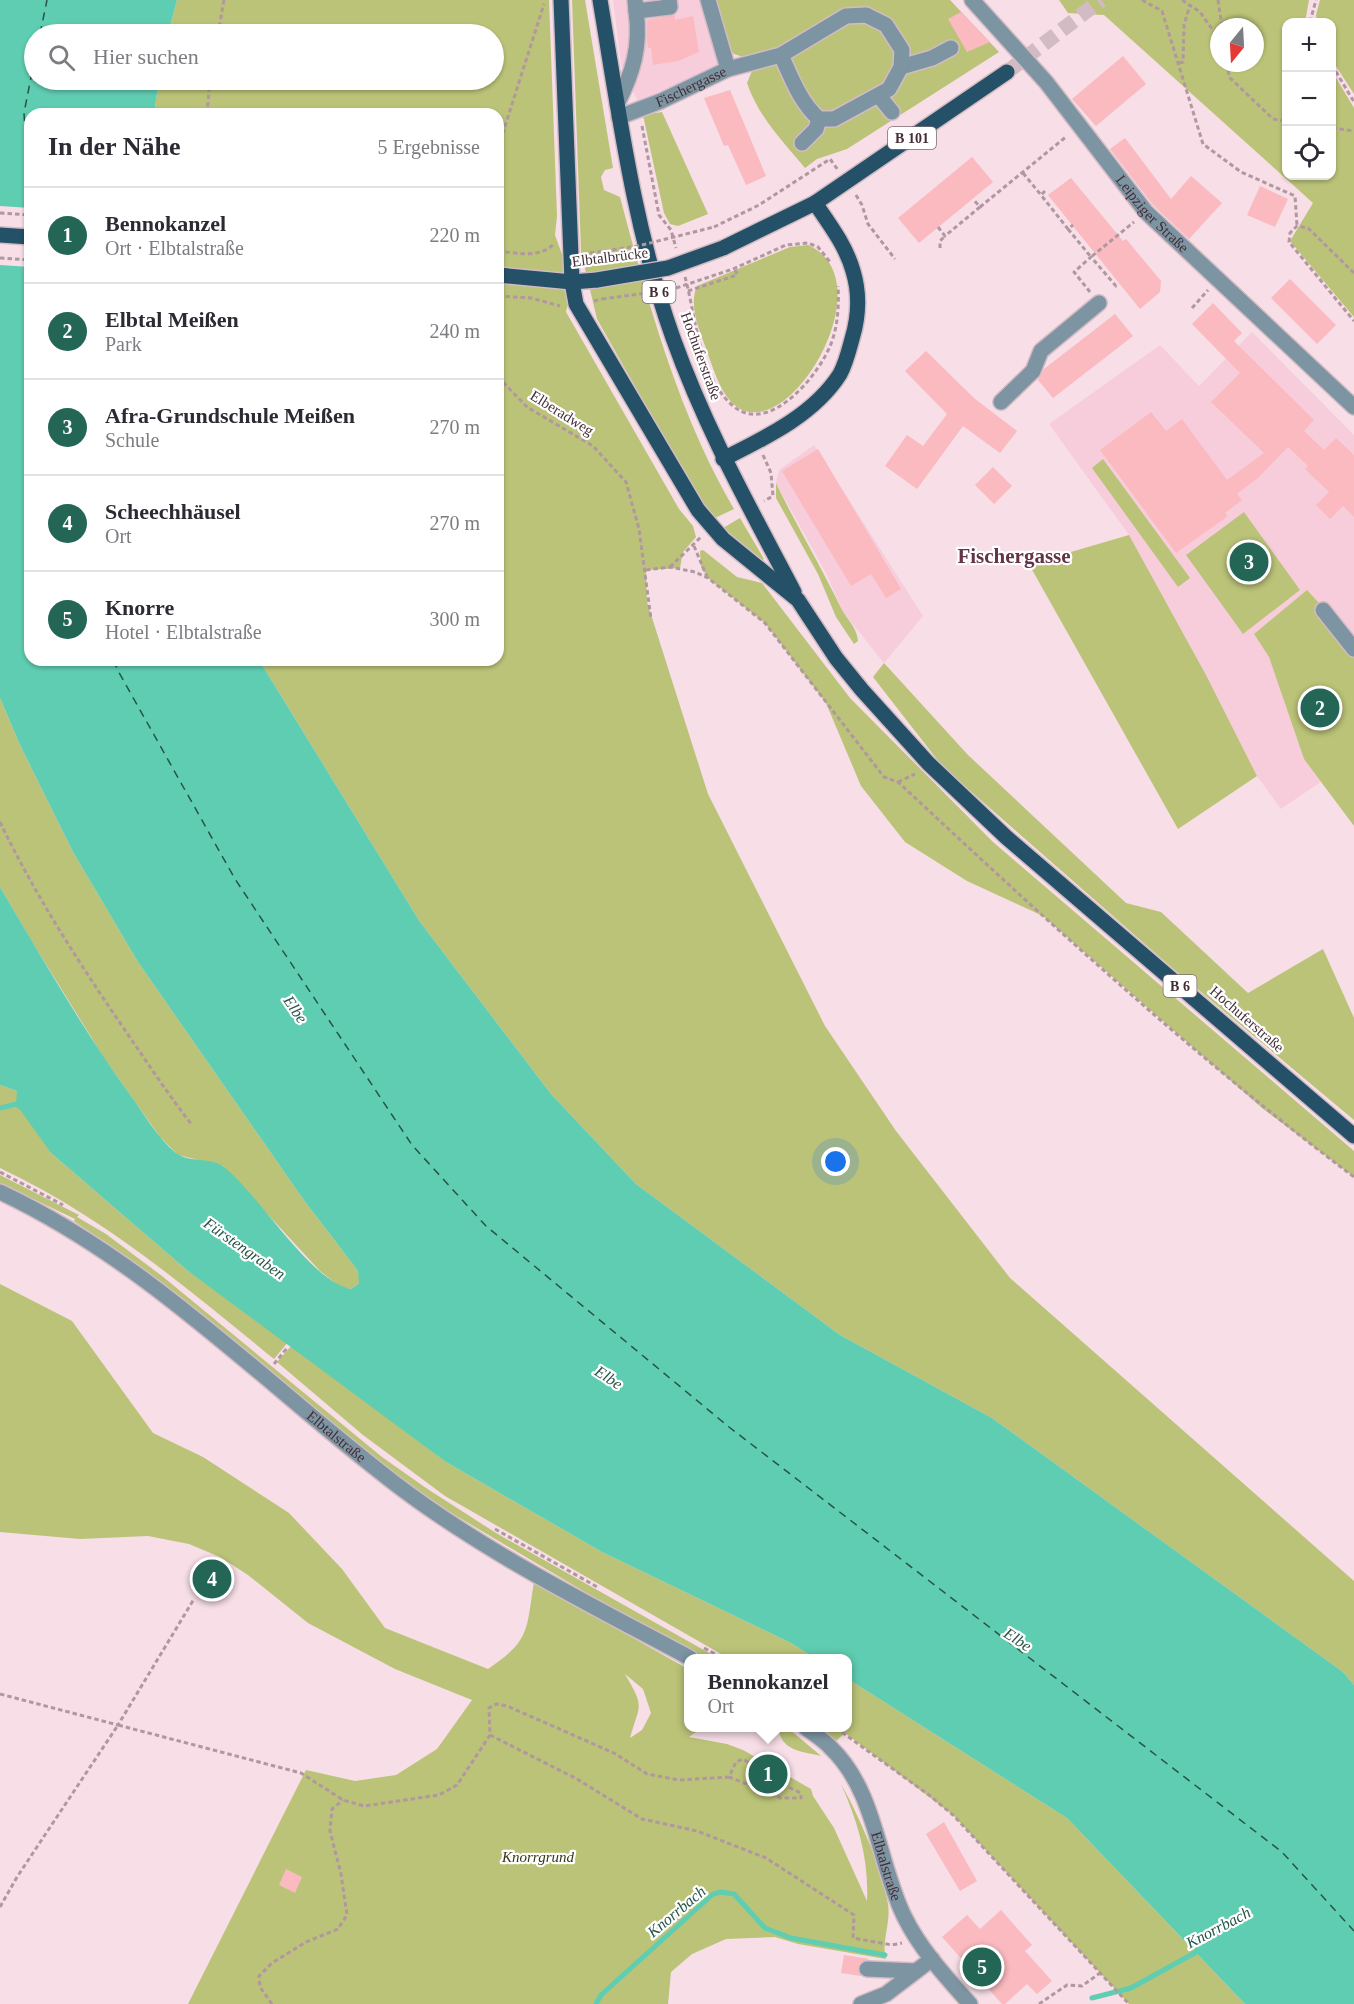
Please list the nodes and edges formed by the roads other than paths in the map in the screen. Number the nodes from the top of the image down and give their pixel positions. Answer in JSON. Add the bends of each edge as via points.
{"nodes":[{"id":1,"x":561,"y":0,"type":"edge"},
{"id":2,"x":600,"y":0,"type":"edge"},
{"id":3,"x":669,"y":0,"type":"edge"},
{"id":4,"x":708,"y":0,"type":"edge"},
{"id":5,"x":972,"y":0,"type":"edge"},
{"id":6,"x":635,"y":6,"type":"edge"},
{"id":7,"x":951,"y":48,"type":"dead end"},
{"id":8,"x":781,"y":55,"type":"junction"},
{"id":9,"x":901,"y":68,"type":"junction"},
{"id":10,"x":728,"y":69,"type":"junction"},
{"id":11,"x":1007,"y":72,"type":"tunnel mouth"},
{"id":12,"x":879,"y":96,"type":"junction"},
{"id":13,"x":618,"y":110,"type":"junction"},
{"id":14,"x":892,"y":112,"type":"dead end"},
{"id":15,"x":819,"y":119,"type":"junction"},
{"id":16,"x":802,"y":143,"type":"dead end"},
{"id":17,"x":815,"y":203,"type":"junction"},
{"id":18,"x":0,"y":235,"type":"edge"},
{"id":19,"x":24,"y":237,"type":"edge"},
{"id":20,"x":504,"y":276,"type":"edge"},
{"id":21,"x":572,"y":282,"type":"junction"},
{"id":22,"x":1099,"y":303,"type":"road end"},
{"id":23,"x":1001,"y":402,"type":"dead end"},
{"id":24,"x":1354,"y":407,"type":"edge"},
{"id":25,"x":723,"y":459,"type":"junction"},
{"id":26,"x":798,"y":600,"type":"junction"},
{"id":27,"x":1323,"y":610,"type":"dead end"},
{"id":28,"x":1354,"y":649,"type":"edge"},
{"id":29,"x":1354,"y":1136,"type":"edge"},
{"id":30,"x":0,"y":1191,"type":"edge"},
{"id":31,"x":684,"y":1656,"type":"edge"},
{"id":32,"x":811,"y":1732,"type":"edge"},
{"id":33,"x":932,"y":1959,"type":"junction"},
{"id":34,"x":867,"y":1969,"type":"dead end"},
{"id":35,"x":916,"y":1971,"type":"junction"},
{"id":36,"x":887,"y":1999,"type":"edge"},
{"id":37,"x":861,"y":2004,"type":"edge"},
{"id":38,"x":970,"y":2004,"type":"edge"}],
"edges":[{"from":1,"to":21,"type":"main road"},
{"from":2,"to":13,"type":"main road","name":"Hochuferstraße","number":"B 6"},
{"from":3,"to":6,"type":"street","via":[[670,8]]},
{"from":4,"to":10,"type":"street","name":"Fischergasse"},
{"from":5,"to":24,"type":"street","name":"Leipziger Straße","via":[[1046,82],[1146,212]]},
{"from":6,"to":13,"type":"street","via":[[640,34],[634,70]]},
{"from":7,"to":9,"type":"street"},
{"from":8,"to":9,"type":"street","via":[[846,16],[866,15],[886,26],[902,50]]},
{"from":8,"to":10,"type":"street"},
{"from":8,"to":15,"type":"street","via":[[798,91]]},
{"from":9,"to":12,"type":"street","via":[[890,89]]},
{"from":10,"to":13,"type":"street","name":"Fischergasse","via":[[662,101]]},
{"from":11,"to":17,"type":"main road","number":"B 101"},
{"from":12,"to":14,"type":"street"},
{"from":12,"to":15,"type":"street","via":[[834,119]]},
{"from":13,"to":25,"type":"main road","name":"Hochuferstraße","number":"B 6","via":[[641,229],[672,336]]},
{"from":15,"to":16,"type":"street","via":[[816,129]]},
{"from":17,"to":21,"type":"main road","name":"Elbtalbrücke","number":"B 101","bridge":true,"via":[[723,248],[668,268]]},
{"from":17,"to":25,"type":"main road","via":[[842,244],[859,297],[855,330],[842,370],[822,396],[803,412]]},
{"from":18,"to":19,"type":"main road"},
{"from":20,"to":21,"type":"main road","name":"Elbtalbrücke","number":"B 101"},
{"from":21,"to":26,"type":"main road","via":[[576,304],[698,510],[723,539]]},
{"from":22,"to":23,"type":"street","via":[[1041,351],[1033,370]]},
{"from":25,"to":26,"type":"main road","name":"Hochuferstraße","number":"B 6"},
{"from":26,"to":29,"type":"main road","name":"Hochuferstraße","number":"B 6","via":[[862,690],[1005,837]]},
{"from":27,"to":28,"type":"street"},
{"from":30,"to":31,"type":"street","name":"Elbtalstraße","via":[[70,1228],[120,1262],[349,1448],[445,1520]]},
{"from":32,"to":33,"type":"street","name":"Elbtalstraße","via":[[831,1748],[858,1788],[893,1890],[918,1941]]},
{"from":33,"to":35,"type":"street"},
{"from":33,"to":38,"type":"street","name":"Elbtalstraße"},
{"from":34,"to":35,"type":"street"},
{"from":35,"to":36,"type":"street"},
{"from":36,"to":37,"type":"street"}]}
